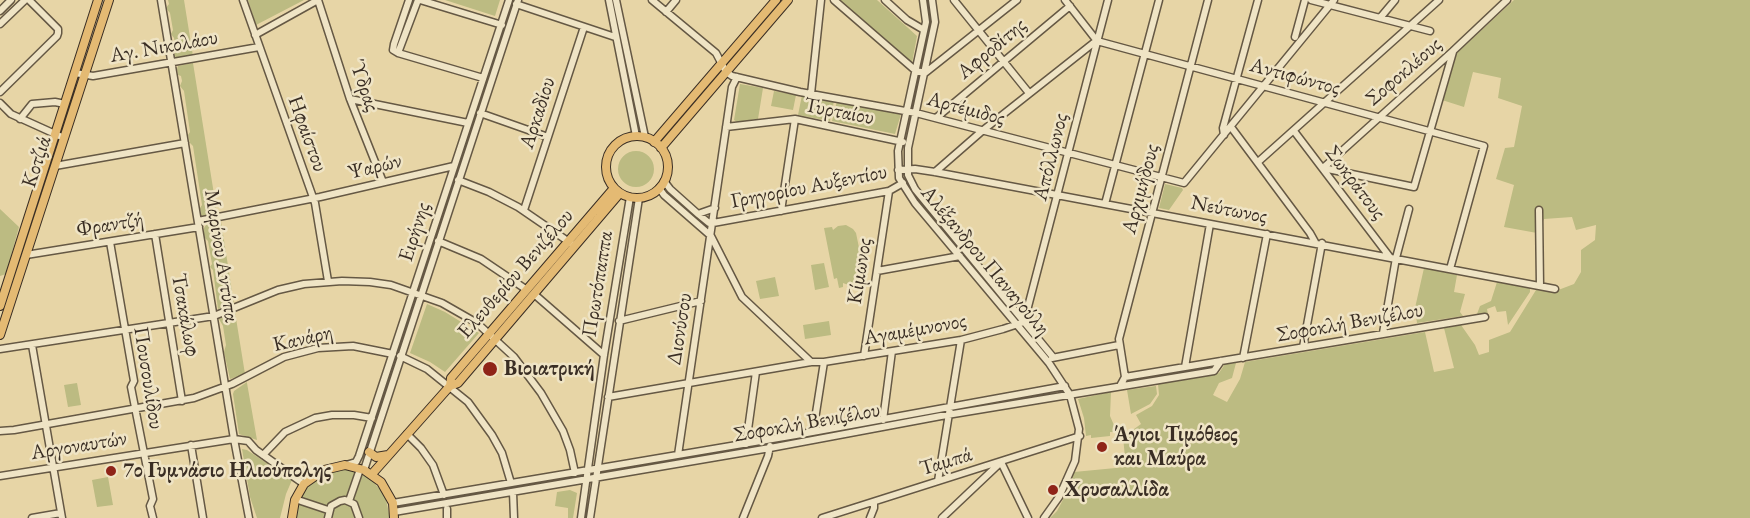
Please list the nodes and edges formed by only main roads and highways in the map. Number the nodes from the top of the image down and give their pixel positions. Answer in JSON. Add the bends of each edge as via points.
{"nodes":[{"id":1,"x":98,"y":0,"type":"edge"},
{"id":2,"x":108,"y":0,"type":"edge"},
{"id":3,"x":776,"y":0,"type":"edge"},
{"id":4,"x":788,"y":0,"type":"edge"},
{"id":5,"x":658,"y":145,"type":"junction"},
{"id":6,"x":47,"y":175,"type":"junction"},
{"id":7,"x":617,"y":191,"type":"junction"},
{"id":8,"x":4,"y":283,"type":"edge"},
{"id":9,"x":0,"y":306,"type":"edge"},
{"id":10,"x":0,"y":335,"type":"edge"},
{"id":11,"x":369,"y":452,"type":"road end"},
{"id":12,"x":388,"y":455,"type":"junction"},
{"id":13,"x":365,"y":472,"type":"junction"},
{"id":14,"x":394,"y":511,"type":"edge"},
{"id":15,"x":292,"y":518,"type":"edge"}],
"edges":[{"from":1,"to":6,"type":"main road","name":"Κοτζιά","via":[[55,134]]},
{"from":2,"to":6,"type":"main road","name":"Κοτζιά","via":[[55,166]]},
{"from":3,"to":5,"type":"main road"},
{"from":4,"to":5,"type":"main road"},
{"from":5,"to":7,"type":"main road","via":[[667,164],[662,185],[653,193],[634,198]]},
{"from":5,"to":7,"type":"main road","via":[[640,137],[619,142],[608,155],[606,172]]},
{"from":6,"to":8,"type":"main road","name":"Κοτζιά"},
{"from":6,"to":10,"type":"main road","name":"Κοτζιά"},
{"from":7,"to":12,"type":"main road","name":"Ελευθερίου Βενιζέλου","via":[[493,336],[458,383],[450,386]]},
{"from":8,"to":9,"type":"main road","name":"Κοτζιά"},
{"from":11,"to":12,"type":"main road","via":[[376,457]]},
{"from":12,"to":13,"type":"main road","name":"Ελευθερίου Βενιζέλου"},
{"from":13,"to":14,"type":"main road","via":[[389,493]]},
{"from":13,"to":15,"type":"main road","via":[[345,465],[314,475],[295,500]]}]}
